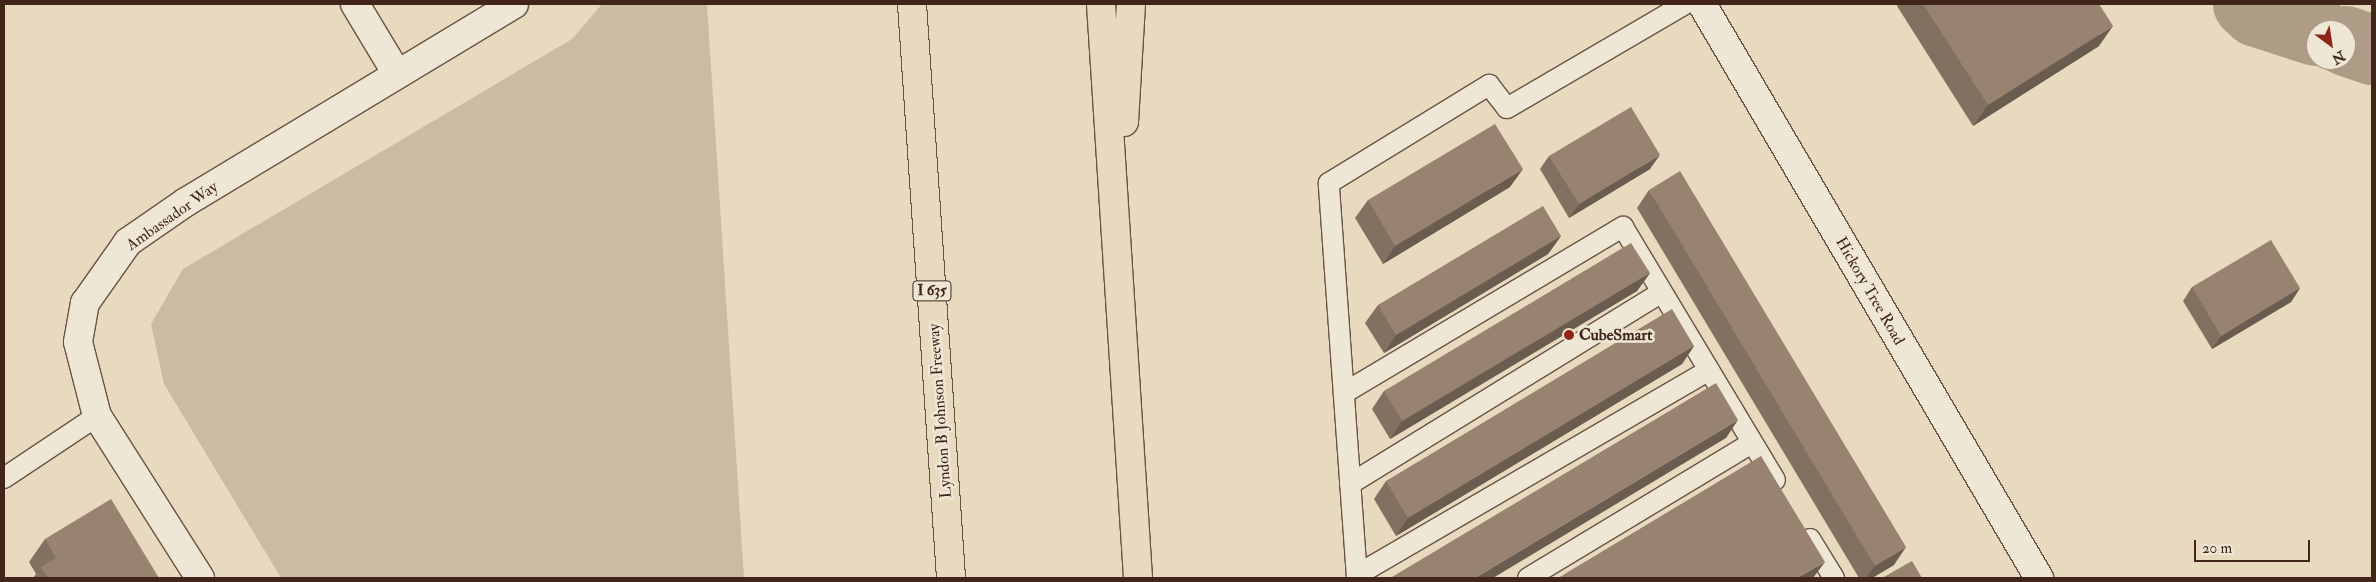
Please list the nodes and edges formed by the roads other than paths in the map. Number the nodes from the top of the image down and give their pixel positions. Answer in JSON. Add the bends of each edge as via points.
{"nodes":[{"id":1,"x":355,"y":4,"type":"edge"},
{"id":2,"x":514,"y":4,"type":"edge"},
{"id":3,"x":912,"y":4,"type":"edge"},
{"id":4,"x":1101,"y":4,"type":"edge"},
{"id":5,"x":1131,"y":4,"type":"edge"},
{"id":6,"x":1685,"y":4,"type":"edge"},
{"id":7,"x":1702,"y":4,"type":"edge"},
{"id":8,"x":397,"y":74,"type":"junction"},
{"id":9,"x":1118,"y":238,"type":"junction"},
{"id":10,"x":1662,"y":292,"type":"junction"},
{"id":11,"x":1709,"y":370,"type":"junction"},
{"id":12,"x":1344,"y":393,"type":"junction"},
{"id":13,"x":96,"y":416,"type":"junction"},
{"id":14,"x":1752,"y":443,"type":"junction"},
{"id":15,"x":4,"y":478,"type":"edge"},
{"id":16,"x":1350,"y":484,"type":"junction"},
{"id":17,"x":1357,"y":577,"type":"edge"},
{"id":18,"x":200,"y":578,"type":"edge"},
{"id":19,"x":951,"y":578,"type":"edge"},
{"id":20,"x":1138,"y":578,"type":"edge"},
{"id":21,"x":1528,"y":578,"type":"edge"},
{"id":22,"x":1834,"y":578,"type":"edge"},
{"id":23,"x":2039,"y":578,"type":"edge"}],
"edges":[{"from":1,"to":8,"type":"street"},
{"from":2,"to":8,"type":"street","name":"Ambassador Way"},
{"from":3,"to":19,"type":"highway","name":"Lyndon B Johnson Freeway","number":"I 635"},
{"from":4,"to":9,"type":"highway"},
{"from":5,"to":9,"type":"highway"},
{"from":6,"to":12,"type":"lane","via":[[1507,108],[1489,85],[1329,183]]},
{"from":7,"to":23,"type":"street","name":"Hickory Tree Road"},
{"from":8,"to":13,"type":"street","name":"Ambassador Way","via":[[128,242],[85,303],[78,342]]},
{"from":9,"to":20,"type":"highway"},
{"from":10,"to":11,"type":"lane"},
{"from":10,"to":12,"type":"lane","via":[[1623,227]]},
{"from":10,"to":16,"type":"lane"},
{"from":11,"to":14,"type":"lane"},
{"from":11,"to":17,"type":"lane"},
{"from":12,"to":16,"type":"lane"},
{"from":13,"to":15,"type":"lane"},
{"from":13,"to":18,"type":"street","name":"Ambassador Way"},
{"from":14,"to":21,"type":"lane"},
{"from":14,"to":22,"type":"lane"},
{"from":16,"to":17,"type":"lane"}]}
